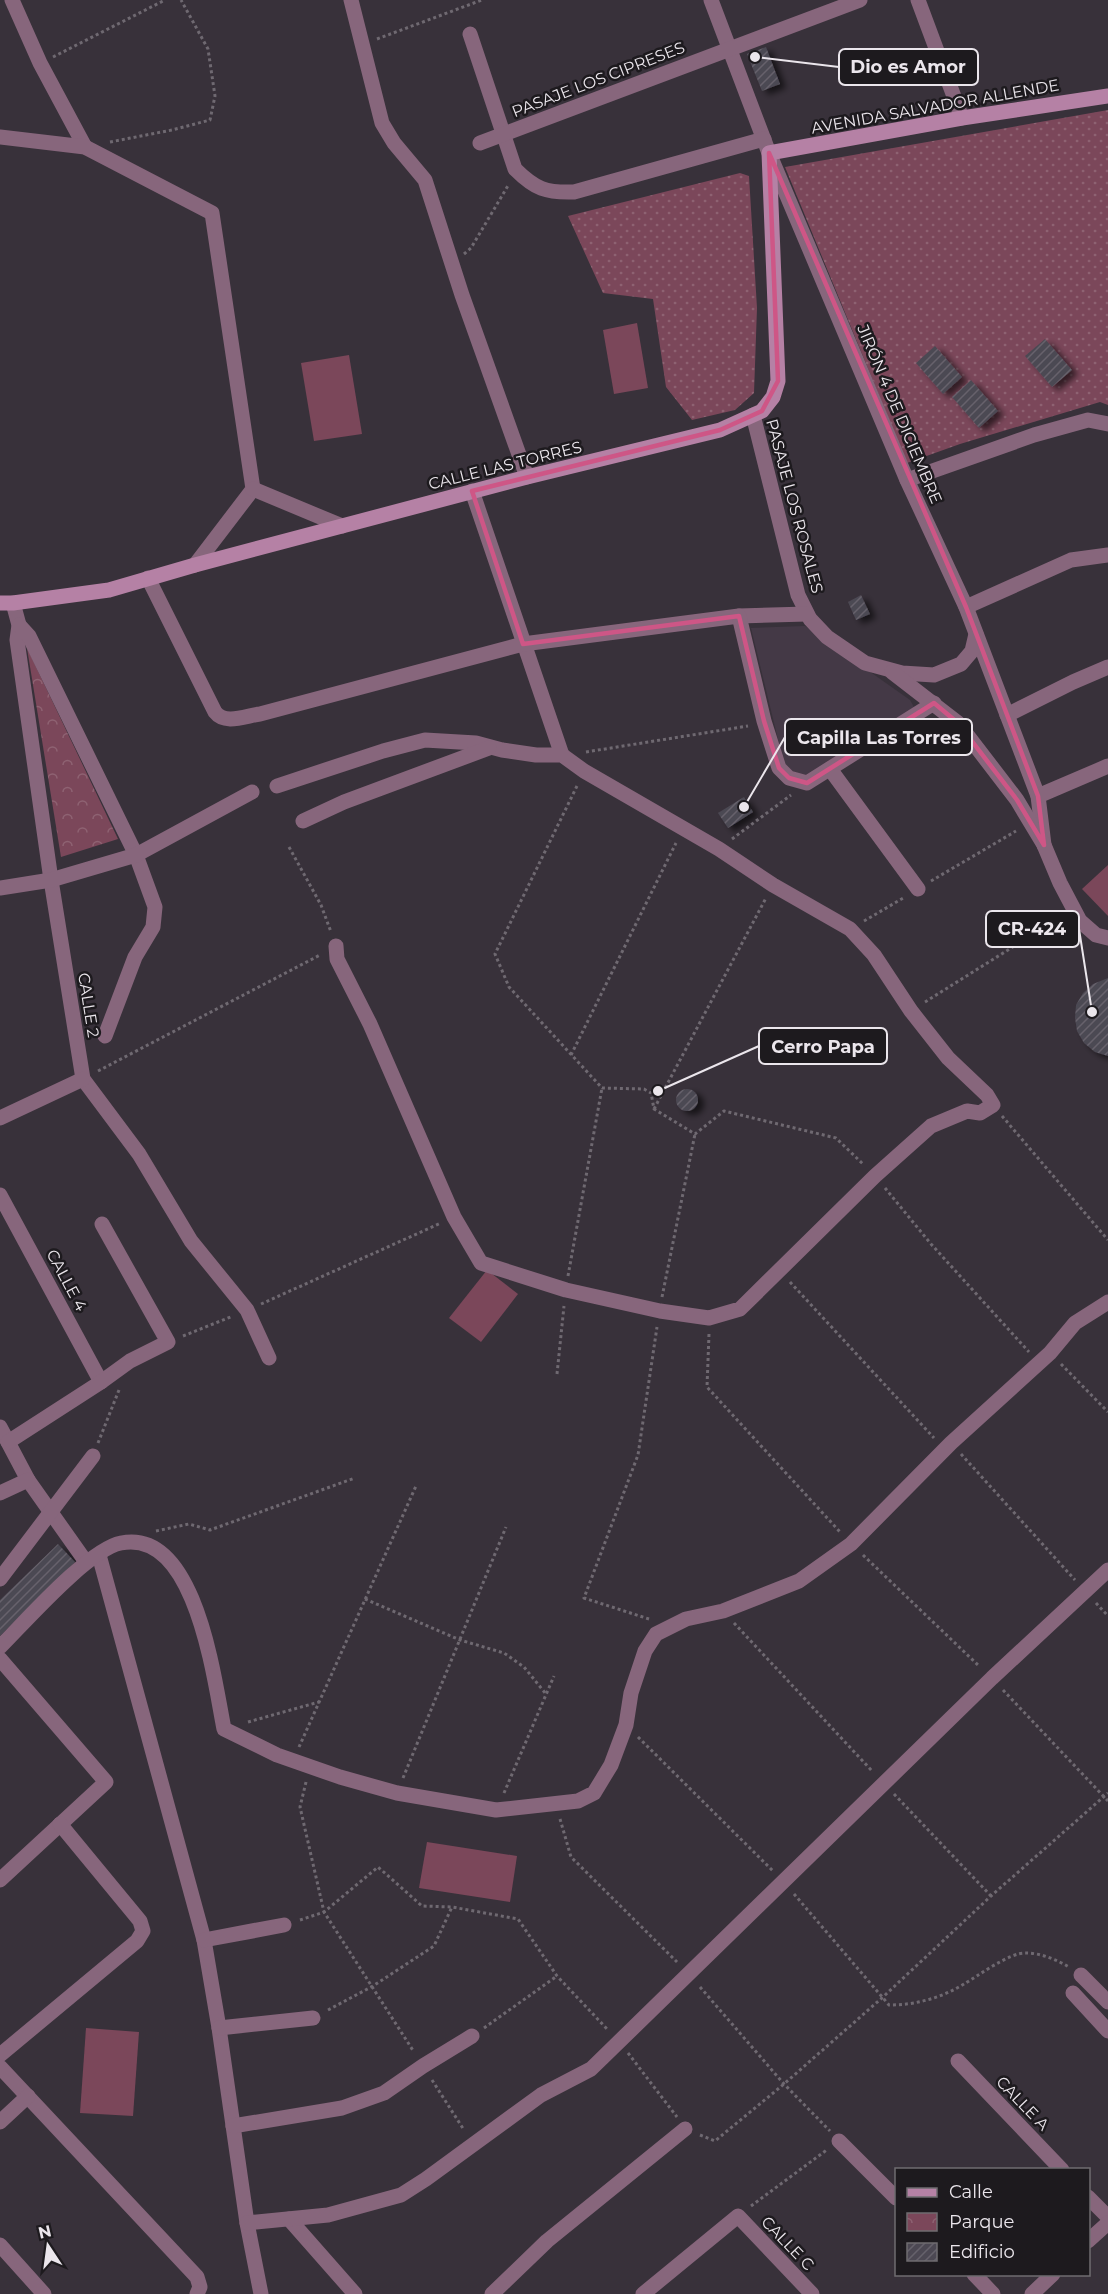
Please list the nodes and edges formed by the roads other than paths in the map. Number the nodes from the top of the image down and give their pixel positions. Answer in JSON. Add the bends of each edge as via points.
{"nodes":[{"id":1,"x":12,"y":0,"type":"edge"},
{"id":2,"x":351,"y":0,"type":"edge"},
{"id":3,"x":711,"y":0,"type":"edge"},
{"id":4,"x":860,"y":0,"type":"edge"},
{"id":5,"x":918,"y":0,"type":"edge"},
{"id":6,"x":470,"y":34,"type":"dead end"},
{"id":7,"x":729,"y":49,"type":"junction"},
{"id":8,"x":1108,"y":96,"type":"edge"},
{"id":9,"x":962,"y":118,"type":"junction"},
{"id":10,"x":503,"y":134,"type":"junction"},
{"id":11,"x":0,"y":137,"type":"edge"},
{"id":12,"x":480,"y":143,"type":"dead end"},
{"id":13,"x":767,"y":146,"type":"junction"},
{"id":14,"x":85,"y":147,"type":"junction"},
{"id":15,"x":753,"y":415,"type":"junction"},
{"id":16,"x":1108,"y":424,"type":"edge"},
{"id":17,"x":527,"y":477,"type":"junction"},
{"id":18,"x":908,"y":480,"type":"junction"},
{"id":19,"x":253,"y":489,"type":"junction"},
{"id":20,"x":472,"y":491,"type":"junction"},
{"id":21,"x":342,"y":526,"type":"junction"},
{"id":22,"x":1108,"y":555,"type":"edge"},
{"id":23,"x":195,"y":565,"type":"junction"},
{"id":24,"x":148,"y":578,"type":"junction"},
{"id":25,"x":7,"y":603,"type":"edge"},
{"id":26,"x":966,"y":607,"type":"junction"},
{"id":27,"x":807,"y":614,"type":"junction"},
{"id":28,"x":739,"y":616,"type":"junction"},
{"id":29,"x":19,"y":625,"type":"junction"},
{"id":30,"x":976,"y":634,"type":"junction"},
{"id":31,"x":523,"y":644,"type":"junction"},
{"id":32,"x":1108,"y":667,"type":"edge"},
{"id":33,"x":886,"y":669,"type":"junction"},
{"id":34,"x":934,"y":704,"type":"junction"},
{"id":35,"x":1007,"y":715,"type":"junction"},
{"id":36,"x":489,"y":748,"type":"junction"},
{"id":37,"x":562,"y":755,"type":"junction"},
{"id":38,"x":1108,"y":766,"type":"edge"},
{"id":39,"x":830,"y":769,"type":"junction"},
{"id":40,"x":277,"y":786,"type":"dead end"},
{"id":41,"x":252,"y":792,"type":"dead end"},
{"id":42,"x":1038,"y":796,"type":"junction"},
{"id":43,"x":303,"y":821,"type":"dead end"},
{"id":44,"x":1044,"y":846,"type":"junction"},
{"id":45,"x":136,"y":855,"type":"junction"},
{"id":46,"x":51,"y":880,"type":"junction"},
{"id":47,"x":0,"y":888,"type":"edge"},
{"id":48,"x":918,"y":889,"type":"road end"},
{"id":49,"x":1108,"y":938,"type":"edge"},
{"id":50,"x":336,"y":946,"type":"road end"},
{"id":51,"x":105,"y":1036,"type":"dead end"},
{"id":52,"x":83,"y":1079,"type":"junction"},
{"id":53,"x":0,"y":1118,"type":"edge"},
{"id":54,"x":0,"y":1195,"type":"edge"},
{"id":55,"x":102,"y":1224,"type":"dead end"},
{"id":56,"x":1108,"y":1302,"type":"edge"},
{"id":57,"x":269,"y":1358,"type":"dead end"},
{"id":58,"x":102,"y":1382,"type":"junction"},
{"id":59,"x":0,"y":1427,"type":"edge"},
{"id":60,"x":8,"y":1442,"type":"junction"},
{"id":61,"x":93,"y":1456,"type":"road end"},
{"id":62,"x":28,"y":1480,"type":"junction"},
{"id":63,"x":0,"y":1493,"type":"edge"},
{"id":64,"x":51,"y":1514,"type":"junction"},
{"id":65,"x":92,"y":1558,"type":"junction"},
{"id":66,"x":1108,"y":1570,"type":"edge"},
{"id":67,"x":0,"y":1579,"type":"edge"},
{"id":68,"x":0,"y":1647,"type":"edge"},
{"id":69,"x":0,"y":1659,"type":"edge"},
{"id":70,"x":60,"y":1824,"type":"junction"},
{"id":71,"x":0,"y":1880,"type":"edge"},
{"id":72,"x":284,"y":1925,"type":"road end"},
{"id":73,"x":204,"y":1940,"type":"junction"},
{"id":74,"x":1081,"y":1975,"type":"road end"},
{"id":75,"x":1073,"y":1993,"type":"dead end"},
{"id":76,"x":1108,"y":2002,"type":"edge"},
{"id":77,"x":313,"y":2018,"type":"road end"},
{"id":78,"x":219,"y":2028,"type":"junction"},
{"id":79,"x":1108,"y":2031,"type":"edge"},
{"id":80,"x":472,"y":2036,"type":"road end"},
{"id":81,"x":0,"y":2055,"type":"edge"},
{"id":82,"x":958,"y":2061,"type":"dead end"},
{"id":83,"x":0,"y":2067,"type":"edge"},
{"id":84,"x":27,"y":2096,"type":"junction"},
{"id":85,"x":0,"y":2122,"type":"edge"},
{"id":86,"x":233,"y":2126,"type":"junction"},
{"id":87,"x":685,"y":2129,"type":"road end"},
{"id":88,"x":839,"y":2141,"type":"road end"},
{"id":89,"x":1061,"y":2168,"type":"edge"},
{"id":90,"x":895,"y":2196,"type":"edge"},
{"id":91,"x":1090,"y":2198,"type":"edge"},
{"id":92,"x":1108,"y":2217,"type":"edge"},
{"id":93,"x":289,"y":2219,"type":"junction"},
{"id":94,"x":247,"y":2223,"type":"junction"},
{"id":95,"x":1108,"y":2223,"type":"edge"},
{"id":96,"x":1090,"y":2240,"type":"edge"},
{"id":97,"x":0,"y":2245,"type":"edge"},
{"id":98,"x":976,"y":2276,"type":"edge"},
{"id":99,"x":1051,"y":2276,"type":"edge"},
{"id":100,"x":44,"y":2294,"type":"edge"},
{"id":101,"x":197,"y":2294,"type":"edge"},
{"id":102,"x":261,"y":2294,"type":"edge"},
{"id":103,"x":355,"y":2294,"type":"edge"},
{"id":104,"x":492,"y":2294,"type":"edge"},
{"id":105,"x":643,"y":2294,"type":"edge"},
{"id":106,"x":812,"y":2294,"type":"edge"},
{"id":107,"x":993,"y":2294,"type":"edge"},
{"id":108,"x":1032,"y":2294,"type":"edge"}],
"edges":[{"from":1,"to":14,"type":"street"},
{"from":2,"to":17,"type":"street","via":[[382,123],[425,180]]},
{"from":3,"to":7,"type":"street","name":"JIRÓN 4 DE DICIEMBRE"},
{"from":4,"to":7,"type":"street","name":"PASAJE LOS CIPRESES"},
{"from":5,"to":9,"type":"street"},
{"from":6,"to":10,"type":"street"},
{"from":7,"to":10,"type":"street","name":"PASAJE LOS CIPRESES"},
{"from":7,"to":13,"type":"street","name":"JIRÓN 4 DE DICIEMBRE"},
{"from":8,"to":9,"type":"street","name":"AVENIDA SALVADOR ALLENDE"},
{"from":9,"to":13,"type":"street","name":"AVENIDA SALVADOR ALLENDE"},
{"from":10,"to":12,"type":"street","name":"PASAJE LOS CIPRESES"},
{"from":10,"to":13,"type":"street","via":[[515,169],[527,182],[553,193],[574,192]]},
{"from":11,"to":14,"type":"street"},
{"from":13,"to":15,"type":"street","name":"CALLE LAS TORRES","via":[[778,381],[773,397],[762,411]]},
{"from":13,"to":18,"type":"street","name":"JIRÓN 4 DE DICIEMBRE"},
{"from":14,"to":19,"type":"street","via":[[212,213]]},
{"from":15,"to":17,"type":"street","name":"CALLE LAS TORRES","via":[[720,430]]},
{"from":15,"to":27,"type":"street","name":"PASAJE LOS ROSALES","via":[[798,595]]},
{"from":16,"to":18,"type":"street","via":[[1089,420],[1034,435]]},
{"from":17,"to":20,"type":"street","name":"CALLE LAS TORRES"},
{"from":18,"to":26,"type":"street","name":"JIRÓN 4 DE DICIEMBRE"},
{"from":19,"to":21,"type":"street"},
{"from":19,"to":23,"type":"street"},
{"from":20,"to":21,"type":"street","name":"CALLE LAS TORRES"},
{"from":20,"to":31,"type":"street"},
{"from":21,"to":23,"type":"street","name":"CALLE LAS TORRES"},
{"from":22,"to":26,"type":"street","via":[[1071,560]]},
{"from":23,"to":24,"type":"street","name":"CALLE LAS TORRES"},
{"from":24,"to":25,"type":"street","name":"CALLE LAS TORRES","via":[[109,590]]},
{"from":24,"to":31,"type":"street","via":[[215,712],[225,720]]},
{"from":25,"to":29,"type":"street","name":"CALLE 2"},
{"from":26,"to":30,"type":"street","name":"JIRÓN 4 DE DICIEMBRE"},
{"from":27,"to":28,"type":"street"},
{"from":27,"to":33,"type":"street","name":"PASAJE LOS ROSALES","via":[[827,637],[865,663]]},
{"from":28,"to":31,"type":"street"},
{"from":28,"to":39,"type":"street","via":[[779,768],[789,778],[807,783]]},
{"from":29,"to":45,"type":"street","via":[[29,636]]},
{"from":29,"to":46,"type":"street","name":"CALLE 2","via":[[17,640]]},
{"from":30,"to":33,"type":"street","name":"PASAJE LOS ROSALES","via":[[972,651],[961,664],[934,675]]},
{"from":30,"to":35,"type":"street","name":"JIRÓN 4 DE DICIEMBRE"},
{"from":31,"to":37,"type":"street"},
{"from":32,"to":35,"type":"street"},
{"from":33,"to":34,"type":"street","name":"PASAJE LOS ROSALES"},
{"from":34,"to":39,"type":"street"},
{"from":34,"to":44,"type":"street","name":"PASAJE LOS ROSALES","via":[[958,723],[1017,800]]},
{"from":35,"to":42,"type":"street","name":"JIRÓN 4 DE DICIEMBRE"},
{"from":36,"to":37,"type":"street"},
{"from":36,"to":40,"type":"street","via":[[476,743],[425,740]]},
{"from":36,"to":43,"type":"street"},
{"from":37,"to":50,"type":"street","via":[[850,929],[874,955],[948,1058],[993,1105],[980,1113],[967,1112],[931,1126],[740,1309],[709,1318],[566,1290],[481,1263],[454,1217],[338,959]]},
{"from":38,"to":42,"type":"street"},
{"from":39,"to":48,"type":"street"},
{"from":41,"to":45,"type":"street"},
{"from":42,"to":44,"type":"street","name":"JIRÓN 4 DE DICIEMBRE"},
{"from":44,"to":49,"type":"street","name":"PASAJE LOS ROSALES","via":[[1080,921],[1096,935]]},
{"from":45,"to":46,"type":"street"},
{"from":45,"to":51,"type":"street","via":[[156,917],[135,957]]},
{"from":46,"to":47,"type":"street"},
{"from":46,"to":52,"type":"street","name":"CALLE 2"},
{"from":52,"to":53,"type":"street"},
{"from":52,"to":57,"type":"street","name":"CALLE 2","via":[[139,1154],[191,1241],[247,1310]]},
{"from":54,"to":58,"type":"street","name":"CALLE 4"},
{"from":55,"to":58,"type":"street","via":[[168,1342],[130,1360]]},
{"from":56,"to":65,"type":"street","via":[[1075,1323],[1044,1358],[851,1544],[799,1581],[723,1611],[686,1619],[656,1634],[645,1651],[611,1765],[594,1793],[578,1801],[496,1810],[397,1793],[293,1760],[224,1729],[203,1624],[178,1570],[159,1548],[141,1543],[120,1543]]},
{"from":58,"to":60,"type":"street"},
{"from":59,"to":60,"type":"street"},
{"from":60,"to":62,"type":"street"},
{"from":61,"to":64,"type":"street"},
{"from":62,"to":63,"type":"street"},
{"from":62,"to":64,"type":"street"},
{"from":64,"to":65,"type":"street"},
{"from":64,"to":67,"type":"street"},
{"from":65,"to":68,"type":"street"},
{"from":65,"to":73,"type":"street"},
{"from":66,"to":93,"type":"street","via":[[591,2069],[541,2095],[401,2195],[328,2215]]},
{"from":69,"to":70,"type":"street","via":[[106,1782]]},
{"from":70,"to":71,"type":"street"},
{"from":70,"to":81,"type":"street","via":[[140,1921],[143,1931],[137,1941]]},
{"from":72,"to":73,"type":"street"},
{"from":73,"to":78,"type":"street"},
{"from":74,"to":76,"type":"street"},
{"from":75,"to":79,"type":"street"},
{"from":77,"to":78,"type":"street"},
{"from":78,"to":86,"type":"street"},
{"from":80,"to":86,"type":"street","via":[[384,2093],[342,2109]]},
{"from":82,"to":89,"type":"street","name":"CALLE A"},
{"from":83,"to":84,"type":"street"},
{"from":84,"to":85,"type":"street"},
{"from":84,"to":101,"type":"street","via":[[198,2277]]},
{"from":86,"to":94,"type":"street"},
{"from":87,"to":104,"type":"street","via":[[547,2241]]},
{"from":88,"to":90,"type":"street"},
{"from":91,"to":92,"type":"street"},
{"from":93,"to":94,"type":"street"},
{"from":93,"to":103,"type":"street"},
{"from":94,"to":102,"type":"street"},
{"from":95,"to":96,"type":"street"},
{"from":97,"to":100,"type":"street"},
{"from":98,"to":107,"type":"street"},
{"from":99,"to":108,"type":"street"},
{"from":105,"to":106,"type":"street","name":"CALLE C","via":[[738,2216]]}]}
